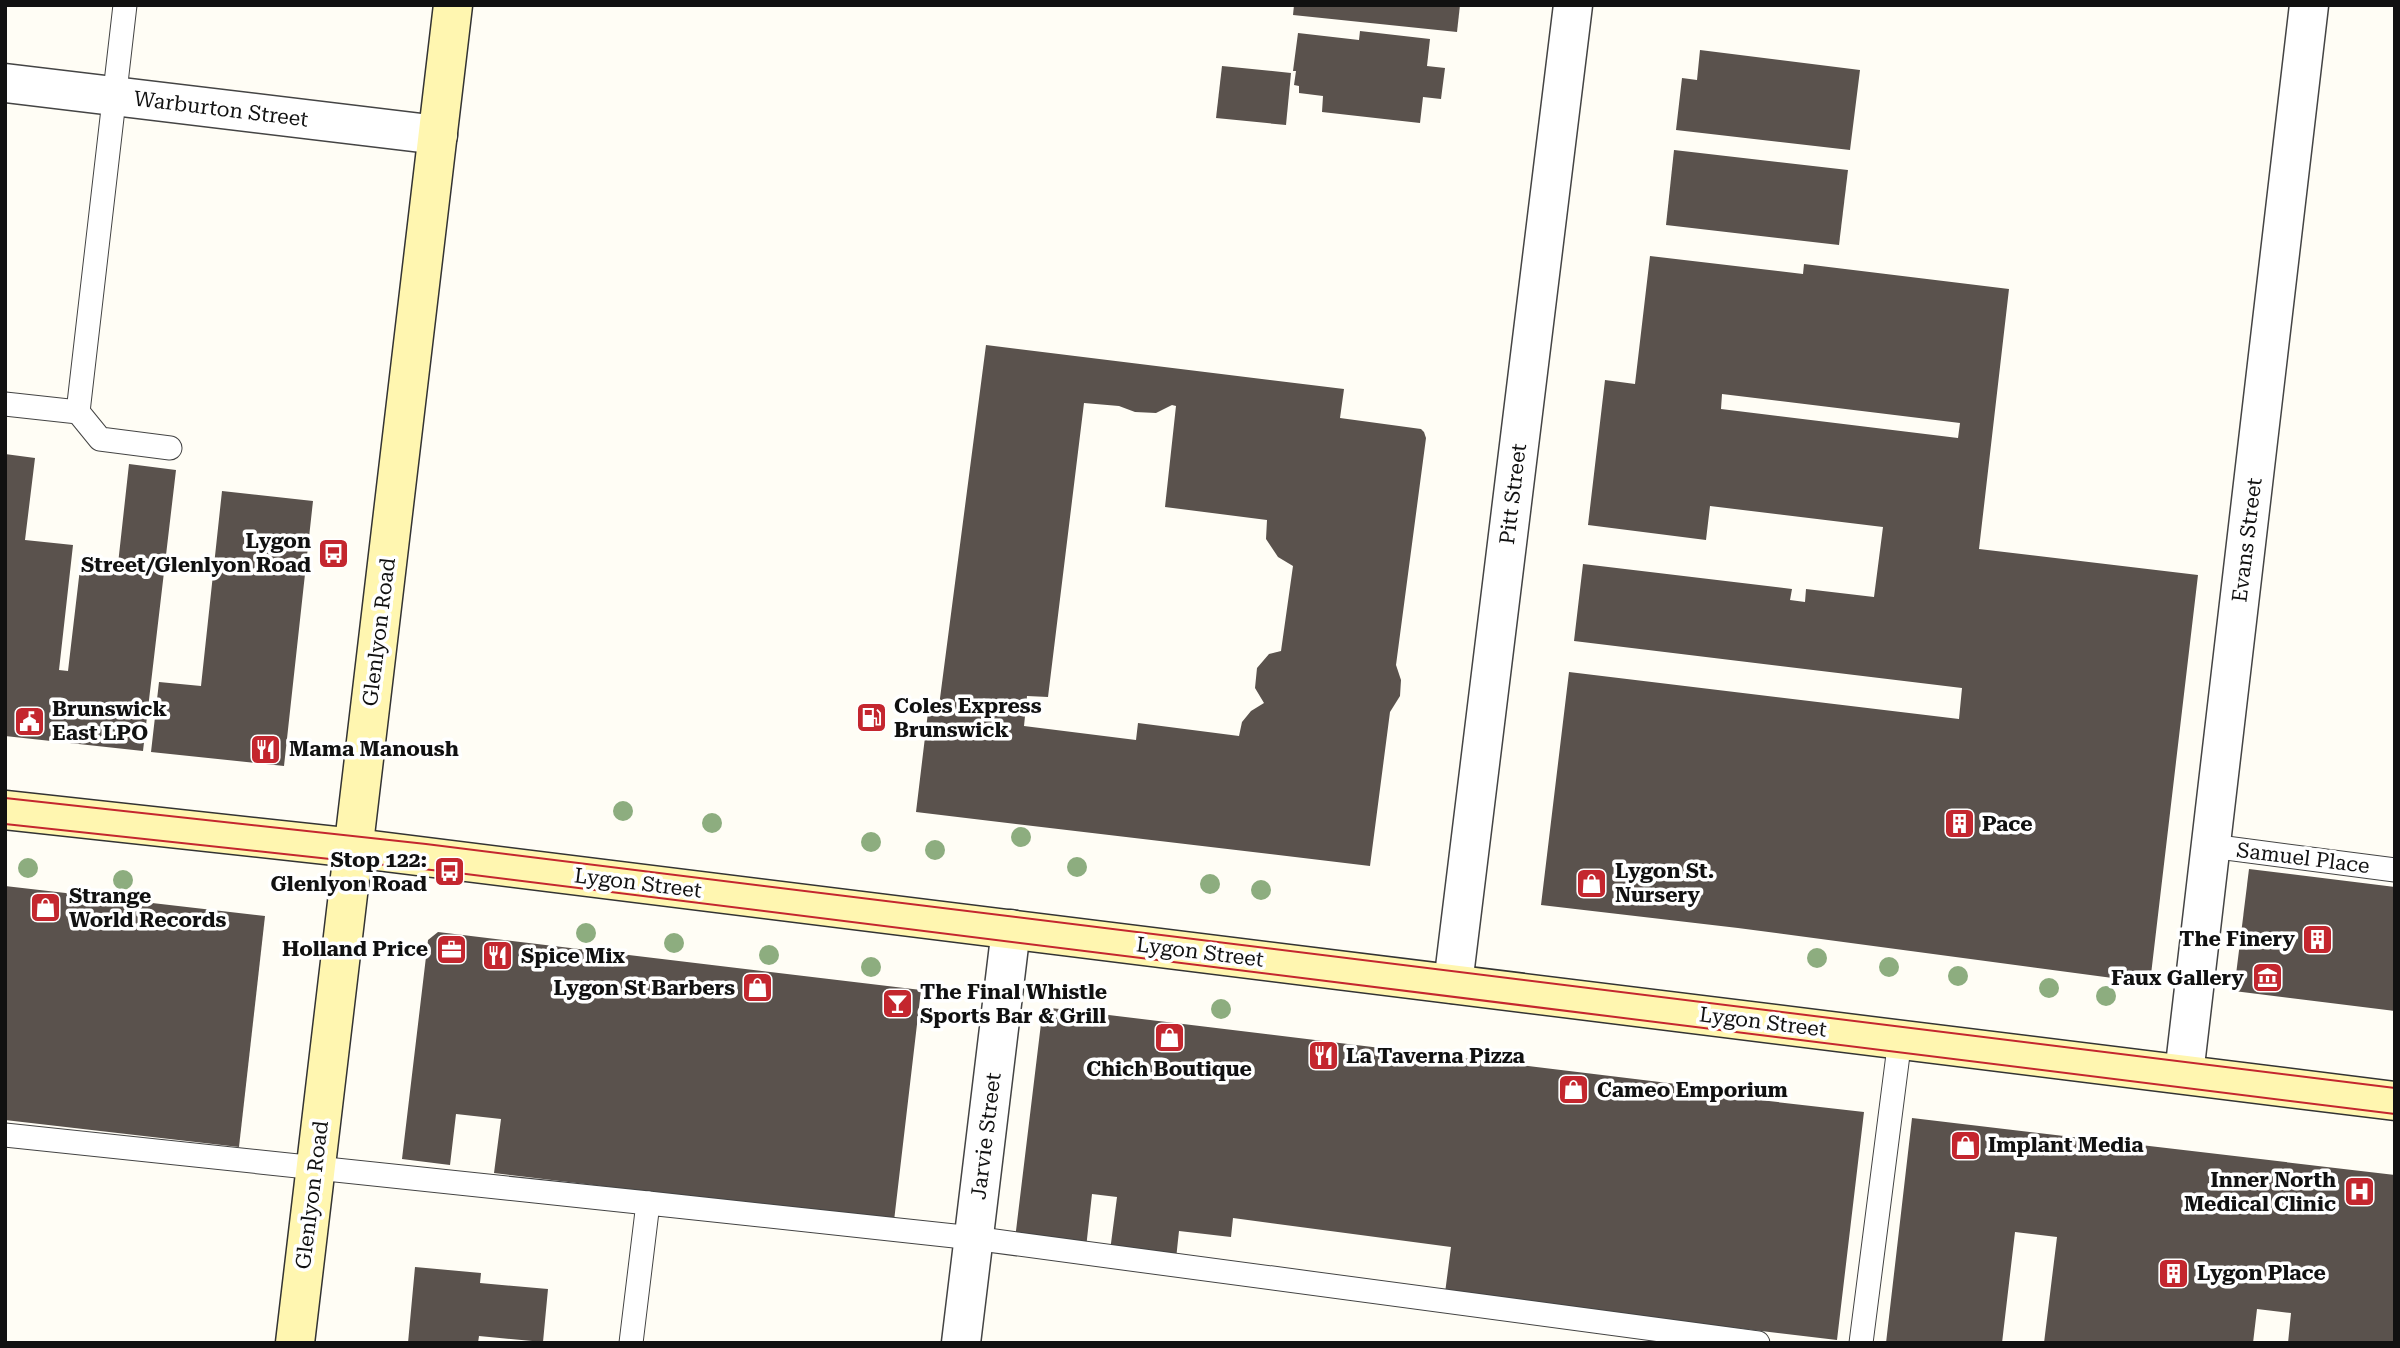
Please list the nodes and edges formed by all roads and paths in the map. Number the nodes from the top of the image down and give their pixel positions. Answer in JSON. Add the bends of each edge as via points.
{"nodes":[{"id":1,"x":125,"y":5,"type":"edge"},
{"id":2,"x":453,"y":5,"type":"edge"},
{"id":3,"x":1573,"y":5,"type":"edge"},
{"id":4,"x":2309,"y":5,"type":"edge"},
{"id":5,"x":5,"y":83,"type":"edge"},
{"id":6,"x":114,"y":97,"type":"junction"},
{"id":7,"x":438,"y":135,"type":"junction"},
{"id":8,"x":5,"y":404,"type":"edge"},
{"id":9,"x":78,"y":412,"type":"junction"},
{"id":10,"x":170,"y":449,"type":"dead end"},
{"id":11,"x":5,"y":810,"type":"edge"},
{"id":12,"x":2211,"y":846,"type":"junction"},
{"id":13,"x":354,"y":848,"type":"junction"},
{"id":14,"x":2395,"y":870,"type":"edge"},
{"id":15,"x":1011,"y":929,"type":"junction"},
{"id":16,"x":1453,"y":984,"type":"junction"},
{"id":17,"x":1900,"y":1039,"type":"junction"},
{"id":18,"x":2184,"y":1074,"type":"junction"},
{"id":19,"x":2395,"y":1101,"type":"edge"},
{"id":20,"x":5,"y":1135,"type":"edge"},
{"id":21,"x":316,"y":1167,"type":"junction"},
{"id":22,"x":648,"y":1203,"type":"junction"},
{"id":23,"x":974,"y":1238,"type":"junction"},
{"id":24,"x":295,"y":1343,"type":"edge"},
{"id":25,"x":631,"y":1343,"type":"edge"},
{"id":26,"x":961,"y":1343,"type":"edge"},
{"id":27,"x":1758,"y":1343,"type":"edge"},
{"id":28,"x":1861,"y":1343,"type":"edge"}],
"edges":[{"from":1,"to":6,"type":"lane"},
{"from":2,"to":7,"type":"street","name":"Glenlyon Road"},
{"from":3,"to":16,"type":"street","name":"Pitt Street"},
{"from":4,"to":12,"type":"street","name":"Evans Street"},
{"from":5,"to":6,"type":"street","name":"Warburton Street"},
{"from":6,"to":7,"type":"street","name":"Warburton Street"},
{"from":6,"to":9,"type":"lane"},
{"from":7,"to":13,"type":"street","name":"Glenlyon Road"},
{"from":8,"to":9,"type":"lane"},
{"from":9,"to":10,"type":"lane","via":[[100,439]]},
{"from":11,"to":13,"type":"street","name":"Lygon Street"},
{"from":12,"to":14,"type":"lane","name":"Samuel Place"},
{"from":12,"to":18,"type":"street","name":"Evans Street"},
{"from":13,"to":15,"type":"street","name":"Lygon Street"},
{"from":13,"to":21,"type":"street","name":"Glenlyon Road"},
{"from":15,"to":16,"type":"street","name":"Lygon Street"},
{"from":15,"to":23,"type":"street","name":"Jarvie Street"},
{"from":16,"to":17,"type":"street","name":"Lygon Street"},
{"from":17,"to":18,"type":"street","name":"Lygon Street"},
{"from":17,"to":28,"type":"lane"},
{"from":18,"to":19,"type":"street","name":"Lygon Street"},
{"from":20,"to":21,"type":"lane"},
{"from":21,"to":22,"type":"lane"},
{"from":21,"to":24,"type":"street","name":"Glenlyon Road"},
{"from":22,"to":23,"type":"lane"},
{"from":22,"to":25,"type":"lane"},
{"from":23,"to":26,"type":"street","name":"Jarvie Street"},
{"from":23,"to":27,"type":"lane"}]}
